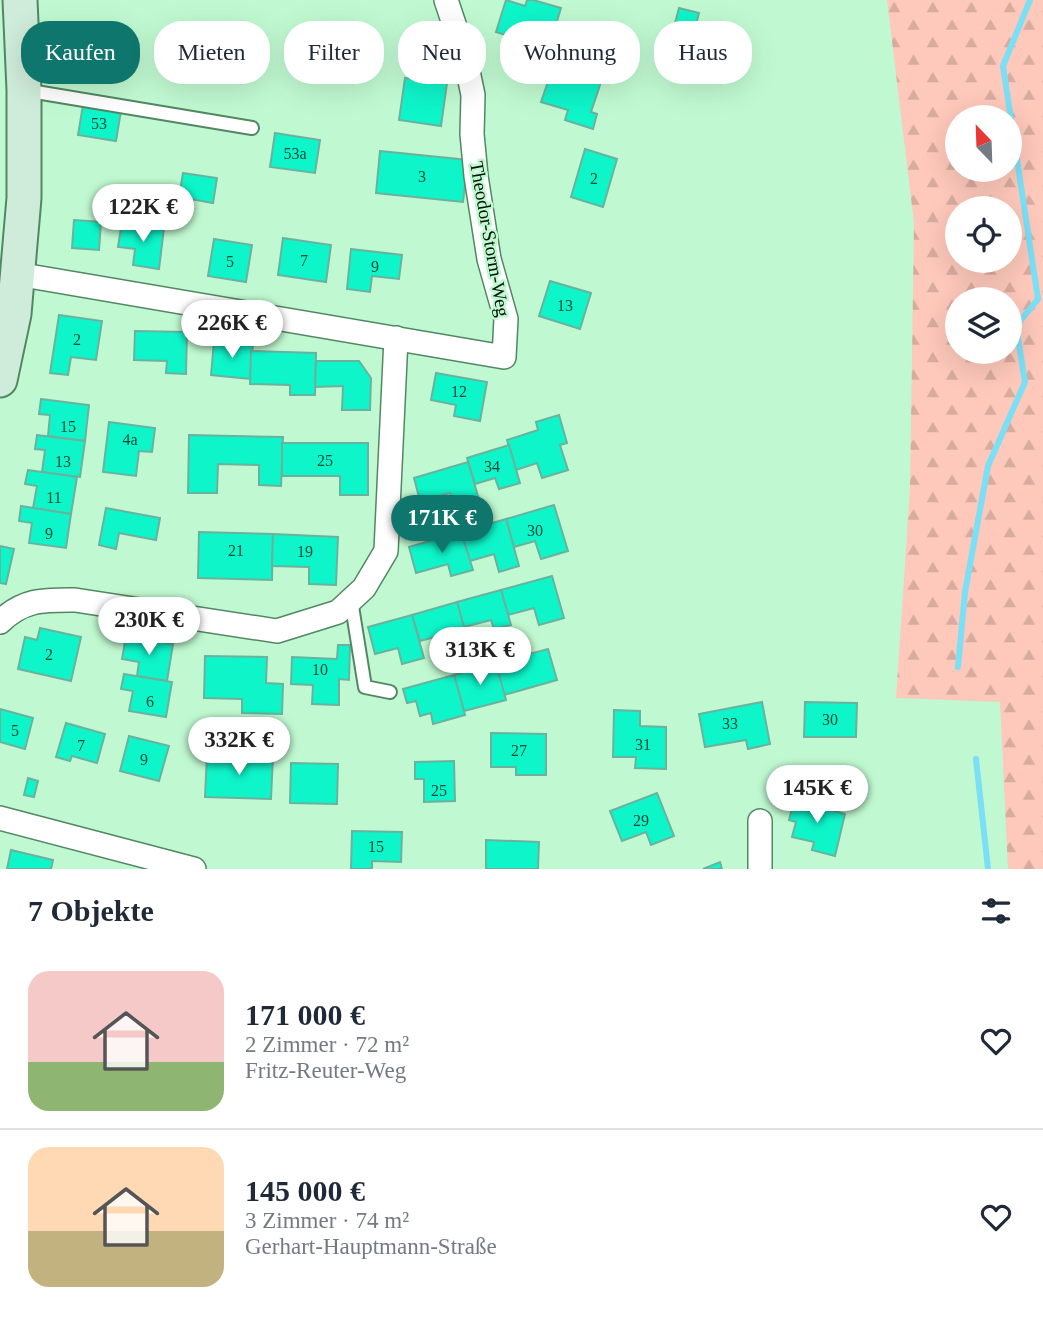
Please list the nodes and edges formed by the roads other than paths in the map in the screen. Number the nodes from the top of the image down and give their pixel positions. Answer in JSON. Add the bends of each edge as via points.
{"nodes":[{"id":1,"x":20,"y":0,"type":"edge"},
{"id":2,"x":446,"y":0,"type":"edge"},
{"id":3,"x":24,"y":90,"type":"junction"},
{"id":4,"x":252,"y":128,"type":"dead end"},
{"id":5,"x":17,"y":274,"type":"junction"},
{"id":6,"x":396,"y":338,"type":"junction"},
{"id":7,"x":0,"y":380,"type":"edge"},
{"id":8,"x":351,"y":600,"type":"junction"},
{"id":9,"x":0,"y":622,"type":"edge"},
{"id":10,"x":390,"y":692,"type":"dead end"},
{"id":11,"x":0,"y":818,"type":"edge"},
{"id":12,"x":760,"y":821,"type":"dead end"},
{"id":13,"x":194,"y":869,"type":"edge"},
{"id":14,"x":760,"y":869,"type":"edge"}],
"edges":[{"from":1,"to":3,"type":"main road"},
{"from":2,"to":6,"type":"street","name":"Theodor-Storm-Weg","via":[[473,95],[477,186],[489,259],[506,319],[505,356]]},
{"from":3,"to":4,"type":"lane"},
{"from":3,"to":5,"type":"main road","via":[[24,198]]},
{"from":5,"to":6,"type":"street"},
{"from":5,"to":7,"type":"main road"},
{"from":6,"to":8,"type":"street","via":[[386,551],[364,588]]},
{"from":8,"to":9,"type":"street","via":[[338,612],[277,631],[75,600],[43,600],[13,609]]},
{"from":8,"to":10,"type":"lane","via":[[365,687]]},
{"from":11,"to":13,"type":"street"},
{"from":12,"to":14,"type":"street"}]}
